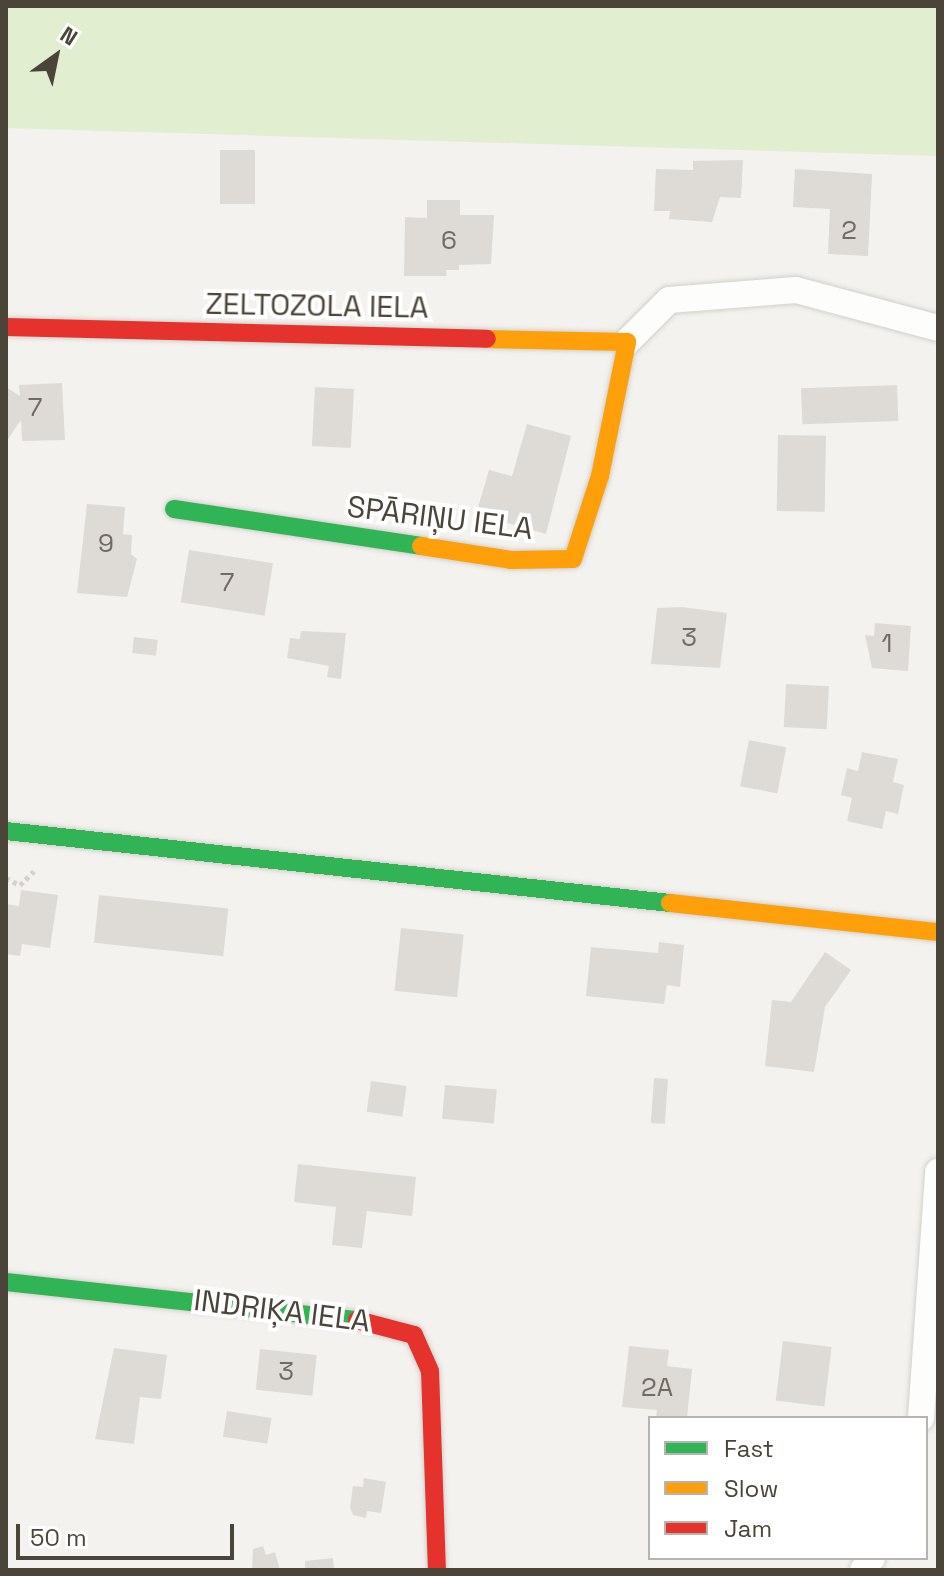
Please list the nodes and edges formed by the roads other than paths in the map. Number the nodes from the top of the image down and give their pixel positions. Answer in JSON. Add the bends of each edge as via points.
{"nodes":[{"id":1,"x":6,"y":327,"type":"edge"},
{"id":2,"x":938,"y":328,"type":"edge"},
{"id":3,"x":627,"y":342,"type":"junction"},
{"id":4,"x":174,"y":509,"type":"dead end"},
{"id":5,"x":6,"y":831,"type":"edge"},
{"id":6,"x":938,"y":932,"type":"edge"},
{"id":7,"x":938,"y":1172,"type":"edge"},
{"id":8,"x":6,"y":1282,"type":"edge"},
{"id":9,"x":921,"y":1416,"type":"edge"},
{"id":10,"x":437,"y":1570,"type":"edge"}],
"edges":[{"from":1,"to":3,"type":"street","name":"ZELTOZOLA IELA"},
{"from":2,"to":3,"type":"street","via":[[796,290],[669,300]]},
{"from":3,"to":4,"type":"street","name":"SPĀRIŅU IELA","via":[[600,476],[573,559],[511,560]]},
{"from":5,"to":6,"type":"street"},
{"from":7,"to":9,"type":"street"},
{"from":8,"to":10,"type":"street","name":"INDRIĶA IELA","via":[[343,1316],[414,1335],[430,1371]]}]}
